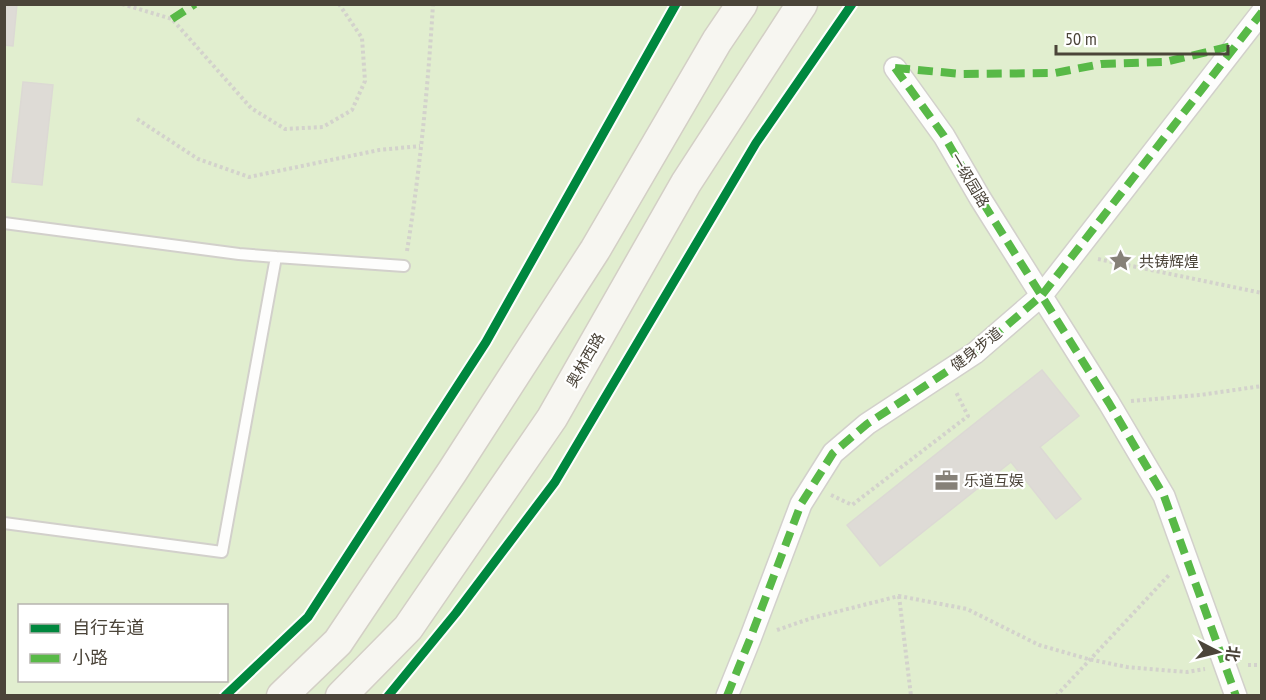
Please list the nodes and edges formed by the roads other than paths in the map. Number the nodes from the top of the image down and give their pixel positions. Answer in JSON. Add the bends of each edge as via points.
{"nodes":[{"id":1,"x":742,"y":4,"type":"edge"},
{"id":2,"x":802,"y":4,"type":"edge"},
{"id":3,"x":1262,"y":12,"type":"edge"},
{"id":4,"x":895,"y":68,"type":"dead end"},
{"id":5,"x":4,"y":223,"type":"edge"},
{"id":6,"x":276,"y":256,"type":"junction"},
{"id":7,"x":404,"y":266,"type":"road end"},
{"id":8,"x":1042,"y":295,"type":"junction"},
{"id":9,"x":4,"y":523,"type":"edge"},
{"id":10,"x":282,"y":696,"type":"edge"},
{"id":11,"x":341,"y":696,"type":"edge"},
{"id":12,"x":727,"y":696,"type":"edge"},
{"id":13,"x":1236,"y":696,"type":"edge"}],
"edges":[{"from":1,"to":10,"type":"main road","via":[[595,250],[452,472],[338,642]]},
{"from":2,"to":11,"type":"main road","name":"奥林西路","via":[[686,183],[552,418],[408,628]]},
{"from":3,"to":8,"type":"street","name":"健身步道"},
{"from":4,"to":8,"type":"street","name":"一级园路","via":[[944,136]]},
{"from":5,"to":6,"type":"lane"},
{"from":6,"to":7,"type":"lane"},
{"from":6,"to":9,"type":"lane","via":[[222,552]]},
{"from":8,"to":12,"type":"street","name":"健身步道","via":[[975,353],[867,424],[833,453],[801,504]]},
{"from":8,"to":13,"type":"street","name":"一级园路","via":[[1164,496]]}]}
